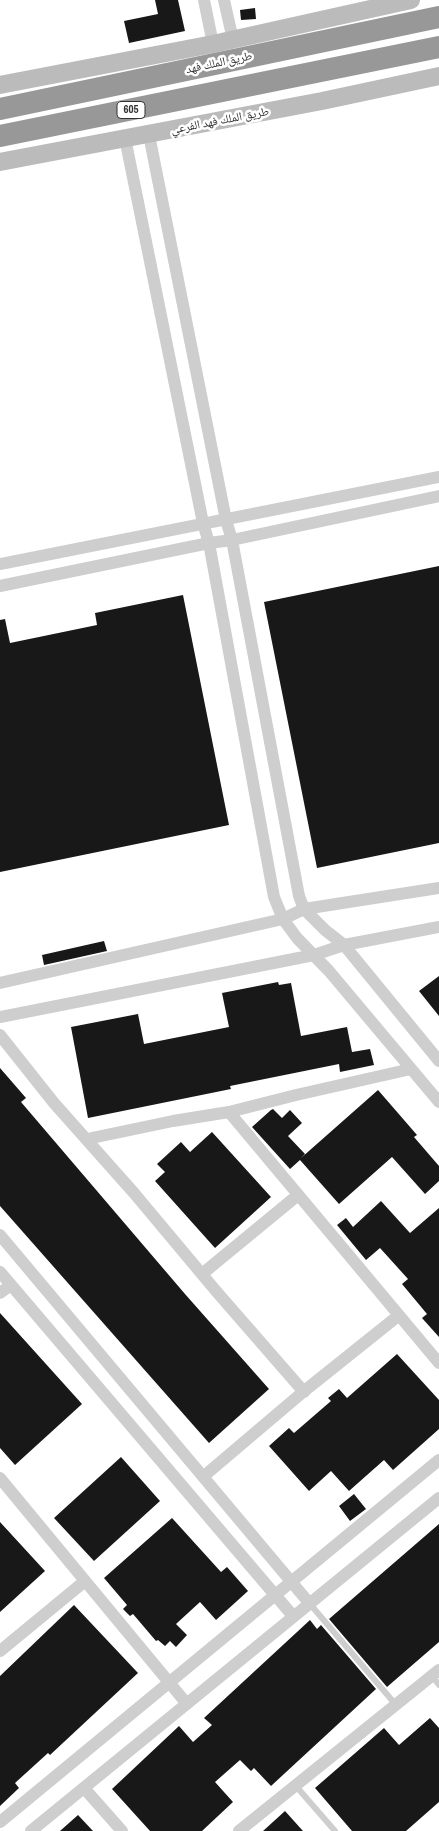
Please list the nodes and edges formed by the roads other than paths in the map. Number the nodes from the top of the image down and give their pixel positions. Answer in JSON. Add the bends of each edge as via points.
{"nodes":[{"id":1,"x":204,"y":0,"type":"edge"},
{"id":2,"x":224,"y":0,"type":"edge"},
{"id":3,"x":411,"y":0,"type":"edge"},
{"id":4,"x":439,"y":18,"type":"edge"},
{"id":5,"x":232,"y":40,"type":"junction"},
{"id":6,"x":212,"y":44,"type":"junction"},
{"id":7,"x":439,"y":47,"type":"edge"},
{"id":8,"x":439,"y":76,"type":"edge"},
{"id":9,"x":0,"y":85,"type":"edge"},
{"id":10,"x":0,"y":109,"type":"edge"},
{"id":11,"x":148,"y":135,"type":"junction"},
{"id":12,"x":0,"y":136,"type":"edge"},
{"id":13,"x":125,"y":138,"type":"junction"},
{"id":14,"x":0,"y":162,"type":"edge"},
{"id":15,"x":439,"y":477,"type":"edge"},
{"id":16,"x":439,"y":496,"type":"edge"},
{"id":17,"x":226,"y":520,"type":"junction"},
{"id":18,"x":203,"y":523,"type":"junction"},
{"id":19,"x":232,"y":540,"type":"junction"},
{"id":20,"x":210,"y":543,"type":"junction"},
{"id":21,"x":0,"y":564,"type":"edge"},
{"id":22,"x":0,"y":586,"type":"edge"},
{"id":23,"x":439,"y":888,"type":"edge"},
{"id":24,"x":304,"y":908,"type":"junction"},
{"id":25,"x":283,"y":919,"type":"junction"},
{"id":26,"x":439,"y":927,"type":"edge"},
{"id":27,"x":344,"y":944,"type":"junction"},
{"id":28,"x":314,"y":955,"type":"junction"},
{"id":29,"x":0,"y":983,"type":"edge"},
{"id":30,"x":0,"y":1017,"type":"edge"},
{"id":31,"x":0,"y":1035,"type":"edge"},
{"id":32,"x":439,"y":1062,"type":"edge"},
{"id":33,"x":411,"y":1069,"type":"junction"},
{"id":34,"x":439,"y":1102,"type":"edge"},
{"id":35,"x":229,"y":1112,"type":"junction"},
{"id":36,"x":87,"y":1139,"type":"junction"},
{"id":37,"x":298,"y":1195,"type":"junction"},
{"id":38,"x":0,"y":1235,"type":"edge"},
{"id":39,"x":0,"y":1272,"type":"edge"},
{"id":40,"x":202,"y":1274,"type":"junction"},
{"id":41,"x":10,"y":1284,"type":"junction"},
{"id":42,"x":0,"y":1293,"type":"edge"},
{"id":43,"x":398,"y":1316,"type":"junction"},
{"id":44,"x":439,"y":1363,"type":"edge"},
{"id":45,"x":304,"y":1392,"type":"junction"},
{"id":46,"x":439,"y":1460,"type":"edge"},
{"id":47,"x":204,"y":1476,"type":"junction"},
{"id":48,"x":0,"y":1478,"type":"edge"},
{"id":49,"x":439,"y":1498,"type":"edge"},
{"id":50,"x":85,"y":1581,"type":"junction"},
{"id":51,"x":292,"y":1581,"type":"junction"},
{"id":52,"x":275,"y":1596,"type":"junction"},
{"id":53,"x":310,"y":1604,"type":"junction"},
{"id":54,"x":294,"y":1616,"type":"junction"},
{"id":55,"x":0,"y":1651,"type":"edge"},
{"id":56,"x":437,"y":1677,"type":"edge"},
{"id":57,"x":170,"y":1684,"type":"junction"},
{"id":58,"x":187,"y":1704,"type":"junction"},
{"id":59,"x":396,"y":1705,"type":"junction"},
{"id":60,"x":295,"y":1786,"type":"junction"},
{"id":61,"x":84,"y":1788,"type":"junction"},
{"id":62,"x":0,"y":1822,"type":"edge"},
{"id":63,"x":31,"y":1831,"type":"edge"},
{"id":64,"x":122,"y":1831,"type":"edge"},
{"id":65,"x":239,"y":1831,"type":"edge"},
{"id":66,"x":334,"y":1831,"type":"edge"}],
"edges":[{"from":1,"to":6,"type":"street"},
{"from":2,"to":5,"type":"street"},
{"from":3,"to":5,"type":"main road"},
{"from":4,"to":10,"type":"highway","name":"طريق الملك فهد","number":"605"},
{"from":5,"to":6,"type":"main road"},
{"from":6,"to":9,"type":"main road"},
{"from":7,"to":12,"type":"highway","number":"605"},
{"from":8,"to":11,"type":"main road","name":"طريق الملك فهد الفرعي"},
{"from":11,"to":13,"type":"main road","name":"طريق الملك فهد الفرعي"},
{"from":11,"to":17,"type":"street"},
{"from":13,"to":14,"type":"main road","name":"طريق الملك فهد الفرعي"},
{"from":13,"to":18,"type":"street"},
{"from":15,"to":17,"type":"street"},
{"from":16,"to":19,"type":"street"},
{"from":17,"to":18,"type":"street"},
{"from":17,"to":19,"type":"street"},
{"from":18,"to":20,"type":"street"},
{"from":18,"to":21,"type":"street"},
{"from":19,"to":20,"type":"street"},
{"from":19,"to":24,"type":"street","via":[[298,896]]},
{"from":20,"to":22,"type":"street"},
{"from":20,"to":25,"type":"street","via":[[274,897]]},
{"from":23,"to":24,"type":"street"},
{"from":24,"to":25,"type":"street"},
{"from":24,"to":27,"type":"street"},
{"from":25,"to":28,"type":"street"},
{"from":25,"to":29,"type":"street"},
{"from":26,"to":27,"type":"street"},
{"from":27,"to":28,"type":"street"},
{"from":27,"to":32,"type":"street"},
{"from":28,"to":30,"type":"street"},
{"from":28,"to":33,"type":"street"},
{"from":31,"to":36,"type":"street"},
{"from":33,"to":34,"type":"street"},
{"from":33,"to":35,"type":"street"},
{"from":35,"to":36,"type":"street"},
{"from":35,"to":37,"type":"street"},
{"from":36,"to":40,"type":"street"},
{"from":37,"to":40,"type":"street"},
{"from":37,"to":43,"type":"street"},
{"from":38,"to":47,"type":"street"},
{"from":39,"to":41,"type":"street"},
{"from":40,"to":45,"type":"street"},
{"from":41,"to":42,"type":"street"},
{"from":41,"to":52,"type":"street"},
{"from":43,"to":44,"type":"street"},
{"from":43,"to":45,"type":"street"},
{"from":45,"to":47,"type":"street"},
{"from":46,"to":51,"type":"street"},
{"from":47,"to":51,"type":"street"},
{"from":48,"to":50,"type":"street"},
{"from":49,"to":53,"type":"street"},
{"from":50,"to":55,"type":"street"},
{"from":50,"to":57,"type":"street"},
{"from":51,"to":52,"type":"street"},
{"from":51,"to":53,"type":"street"},
{"from":52,"to":54,"type":"street"},
{"from":52,"to":57,"type":"street"},
{"from":53,"to":54,"type":"street"},
{"from":53,"to":59,"type":"lane"},
{"from":54,"to":58,"type":"street"},
{"from":56,"to":59,"type":"street"},
{"from":57,"to":58,"type":"street"},
{"from":57,"to":62,"type":"street"},
{"from":58,"to":61,"type":"street"},
{"from":59,"to":60,"type":"street"},
{"from":60,"to":65,"type":"street"},
{"from":60,"to":66,"type":"lane"},
{"from":61,"to":63,"type":"street"},
{"from":61,"to":64,"type":"street"}]}
